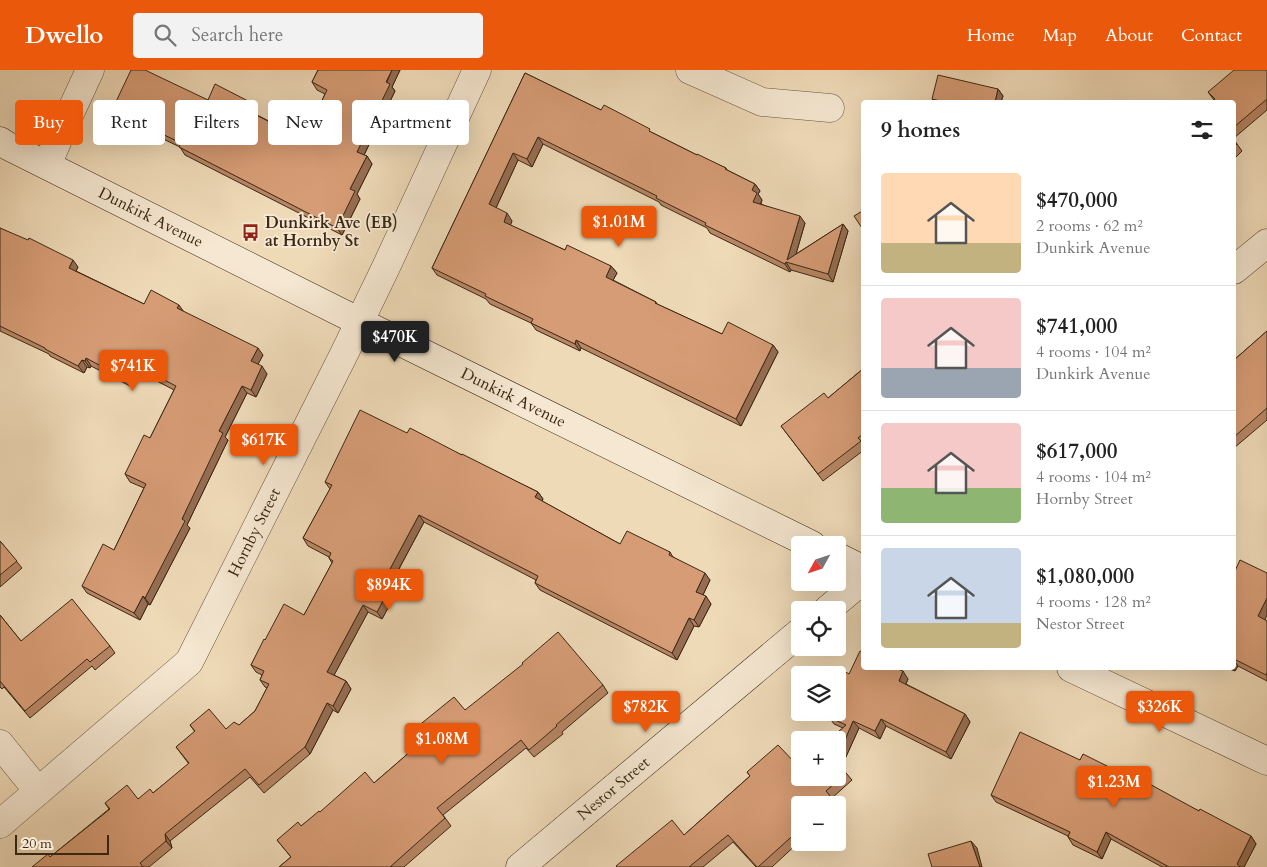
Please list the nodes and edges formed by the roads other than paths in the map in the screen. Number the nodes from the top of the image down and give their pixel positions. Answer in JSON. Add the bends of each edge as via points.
{"nodes":[{"id":1,"x":90,"y":70,"type":"edge"},
{"id":2,"x":477,"y":70,"type":"edge"},
{"id":3,"x":690,"y":70,"type":"edge"},
{"id":4,"x":830,"y":108,"type":"dead end"},
{"id":5,"x":0,"y":141,"type":"edge"},
{"id":6,"x":47,"y":165,"type":"junction"},
{"id":7,"x":1267,"y":243,"type":"edge"},
{"id":8,"x":1236,"y":268,"type":"edge"},
{"id":9,"x":360,"y":322,"type":"junction"},
{"id":10,"x":794,"y":536,"type":"edge"},
{"id":11,"x":846,"y":561,"type":"edge"},
{"id":12,"x":861,"y":568,"type":"edge"},
{"id":13,"x":861,"y":582,"type":"edge"},
{"id":14,"x":838,"y":601,"type":"edge"},
{"id":15,"x":791,"y":640,"type":"edge"},
{"id":16,"x":1076,"y":670,"type":"edge"},
{"id":17,"x":0,"y":744,"type":"edge"},
{"id":18,"x":1267,"y":761,"type":"edge"},
{"id":19,"x":38,"y":791,"type":"junction"},
{"id":20,"x":0,"y":824,"type":"edge"},
{"id":21,"x":526,"y":865,"type":"edge"}],
"edges":[{"from":1,"to":6,"type":"street"},
{"from":2,"to":9,"type":"street","name":"Hornby Street"},
{"from":3,"to":4,"type":"street","via":[[762,102]]},
{"from":5,"to":6,"type":"street","name":"Dunkirk Avenue"},
{"from":6,"to":9,"type":"street","name":"Dunkirk Avenue"},
{"from":7,"to":8,"type":"street"},
{"from":9,"to":10,"type":"street","name":"Dunkirk Avenue"},
{"from":9,"to":19,"type":"street","name":"Hornby Street","via":[[189,662]]},
{"from":11,"to":12,"type":"street"},
{"from":13,"to":14,"type":"street"},
{"from":15,"to":21,"type":"street","name":"Nestor Street"},
{"from":16,"to":18,"type":"street"},
{"from":17,"to":19,"type":"street"},
{"from":19,"to":20,"type":"street","name":"Hornby Street"}]}
